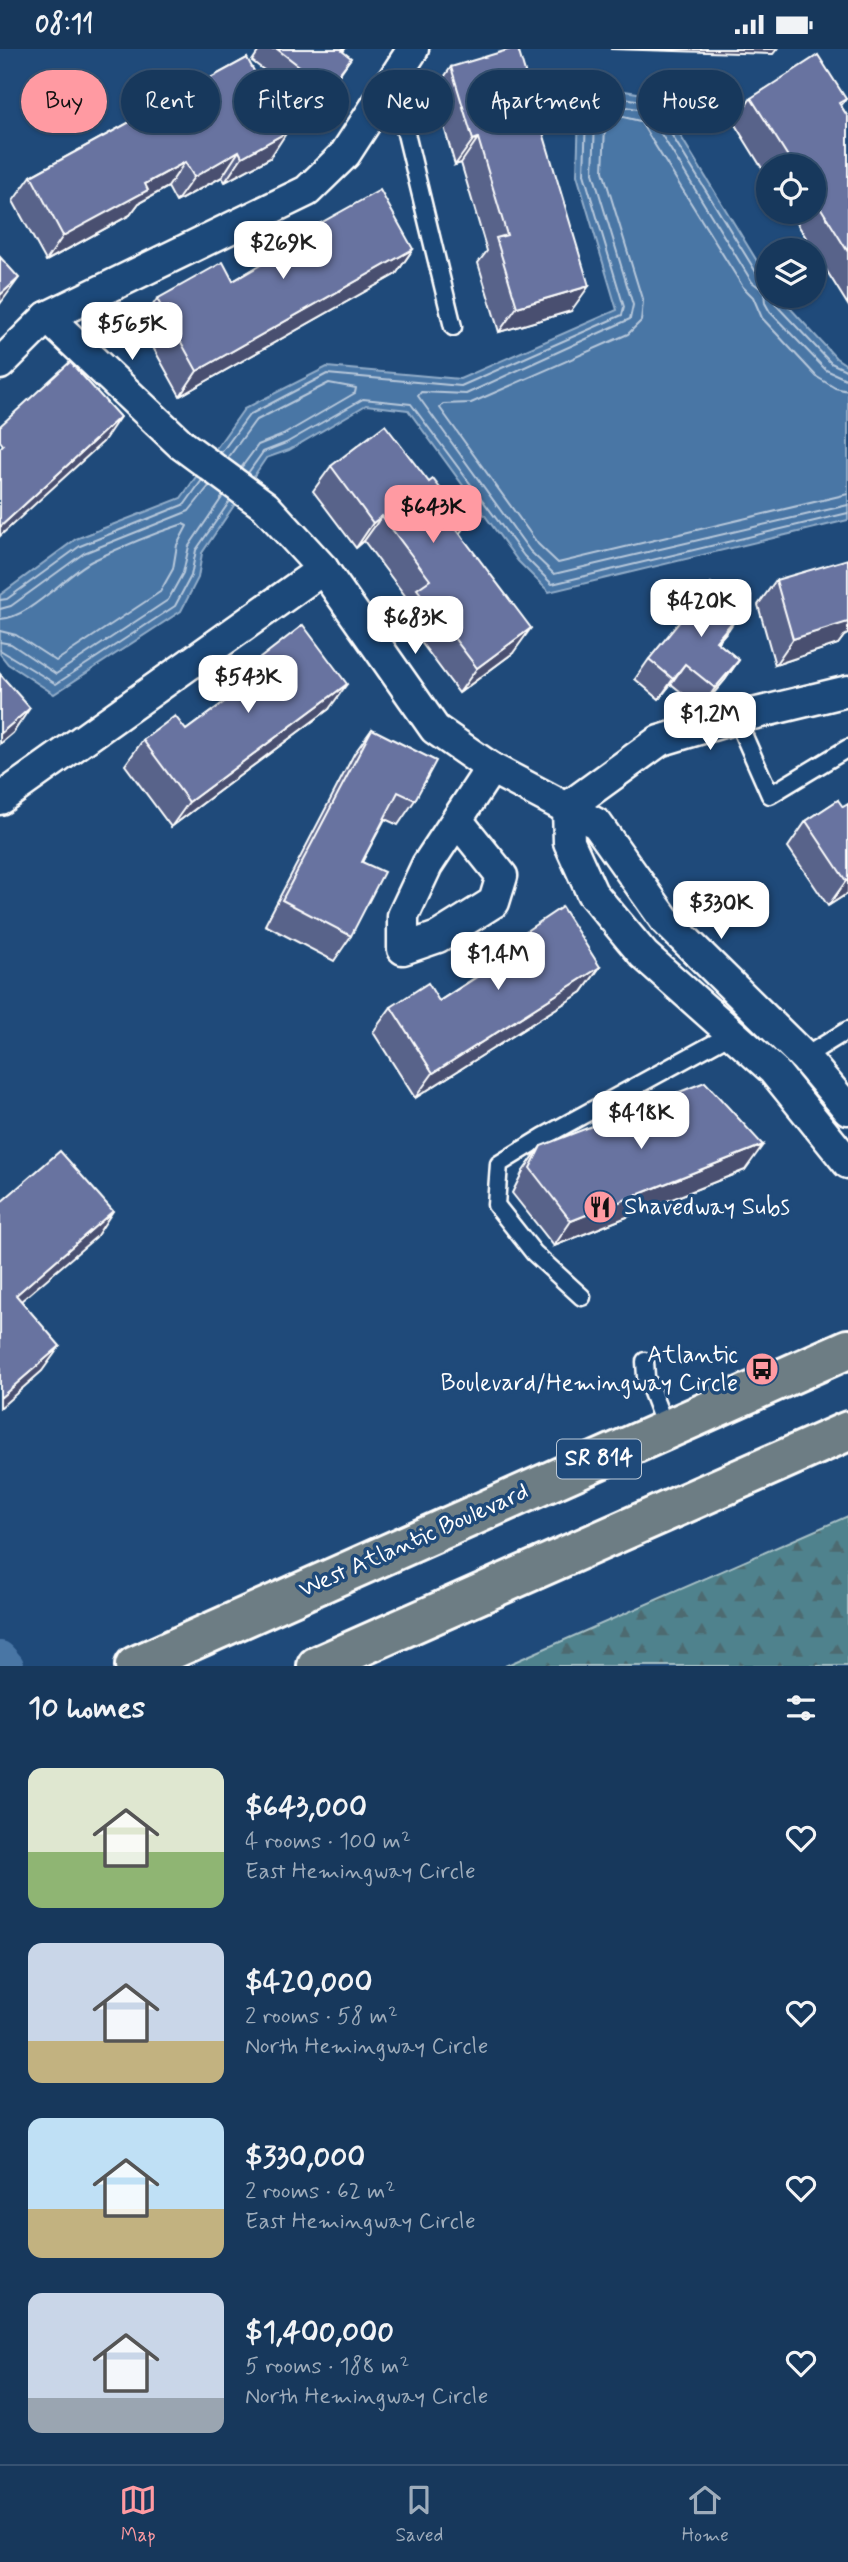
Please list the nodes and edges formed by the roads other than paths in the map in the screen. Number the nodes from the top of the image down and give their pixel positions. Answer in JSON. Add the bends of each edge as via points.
{"nodes":[{"id":1,"x":413,"y":49,"type":"edge"},
{"id":2,"x":399,"y":70,"type":"edge"},
{"id":3,"x":363,"y":126,"type":"edge"},
{"id":4,"x":406,"y":133,"type":"edge"},
{"id":5,"x":47,"y":317,"type":"junction"},
{"id":6,"x":453,"y":327,"type":"dead end"},
{"id":7,"x":0,"y":364,"type":"edge"},
{"id":8,"x":323,"y":569,"type":"junction"},
{"id":9,"x":848,"y":691,"type":"edge"},
{"id":10,"x":737,"y":718,"type":"junction"},
{"id":11,"x":848,"y":748,"type":"edge"},
{"id":12,"x":491,"y":768,"type":"junction"},
{"id":13,"x":0,"y":799,"type":"edge"},
{"id":14,"x":568,"y":807,"type":"junction"},
{"id":15,"x":457,"y":820,"type":"dead end"},
{"id":16,"x":848,"y":1030,"type":"edge"},
{"id":17,"x":731,"y":1034,"type":"junction"},
{"id":18,"x":806,"y":1058,"type":"junction"},
{"id":19,"x":773,"y":1070,"type":"junction"},
{"id":20,"x":848,"y":1109,"type":"edge"},
{"id":21,"x":848,"y":1163,"type":"edge"},
{"id":22,"x":582,"y":1297,"type":"dead end"},
{"id":23,"x":848,"y":1349,"type":"edge"},
{"id":24,"x":645,"y":1361,"type":"dead end"},
{"id":25,"x":666,"y":1429,"type":"junction"},
{"id":26,"x":848,"y":1431,"type":"edge"},
{"id":27,"x":180,"y":1657,"type":"edge"},
{"id":28,"x":135,"y":1666,"type":"edge"},
{"id":29,"x":317,"y":1666,"type":"edge"}],
"edges":[{"from":1,"to":2,"type":"street"},
{"from":3,"to":5,"type":"street","via":[[345,154],[307,191]]},
{"from":4,"to":6,"type":"lane"},
{"from":5,"to":7,"type":"street"},
{"from":5,"to":8,"type":"street","via":[[182,445],[265,506]]},
{"from":8,"to":12,"type":"street","via":[[435,729]]},
{"from":8,"to":13,"type":"street"},
{"from":9,"to":10,"type":"street"},
{"from":10,"to":11,"type":"lane","via":[[770,795]]},
{"from":10,"to":14,"type":"street","via":[[659,741]]},
{"from":12,"to":14,"type":"street"},
{"from":12,"to":15,"type":"street"},
{"from":14,"to":17,"type":"street","via":[[569,842],[592,893],[644,955]]},
{"from":14,"to":18,"type":"street","via":[[597,824],[665,920]]},
{"from":16,"to":18,"type":"lane"},
{"from":17,"to":19,"type":"street"},
{"from":17,"to":22,"type":"lane","via":[[499,1164],[496,1205],[534,1253]]},
{"from":18,"to":19,"type":"lane"},
{"from":18,"to":20,"type":"street"},
{"from":19,"to":21,"type":"street"},
{"from":23,"to":25,"type":"main road","name":"West Atlantic Boulevard","number":"SR 814"},
{"from":24,"to":25,"type":"lane","via":[[649,1387]]},
{"from":25,"to":27,"type":"main road","name":"West Atlantic Boulevard","number":"SR 814"},
{"from":26,"to":29,"type":"main road"},
{"from":27,"to":28,"type":"main road","name":"West Atlantic Boulevard","number":"SR 814"}]}
